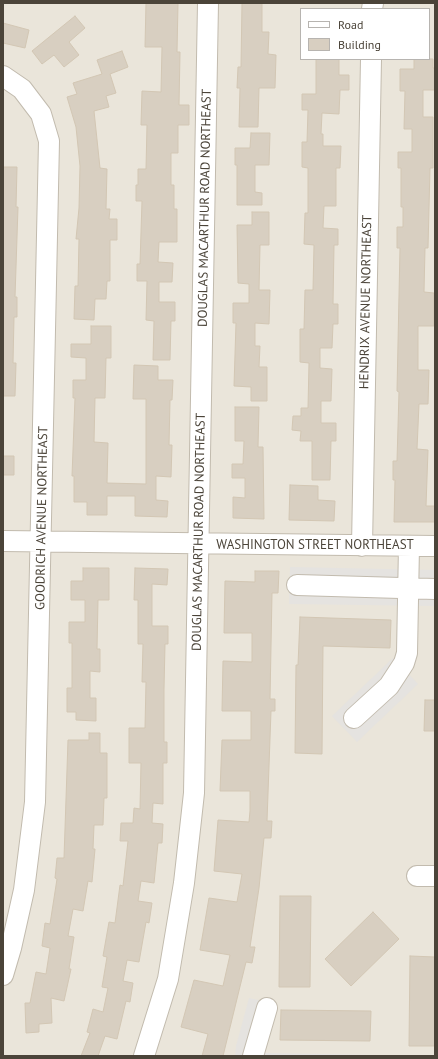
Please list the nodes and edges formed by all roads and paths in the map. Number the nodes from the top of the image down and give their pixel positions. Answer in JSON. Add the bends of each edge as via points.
{"nodes":[{"id":1,"x":208,"y":3,"type":"edge"},
{"id":2,"x":371,"y":60,"type":"edge"},
{"id":3,"x":3,"y":76,"type":"edge"},
{"id":4,"x":3,"y":541,"type":"edge"},
{"id":5,"x":42,"y":543,"type":"junction"},
{"id":6,"x":199,"y":544,"type":"junction"},
{"id":7,"x":362,"y":546,"type":"junction"},
{"id":8,"x":409,"y":546,"type":"junction"},
{"id":9,"x":435,"y":546,"type":"edge"},
{"id":10,"x":297,"y":585,"type":"dead end"},
{"id":11,"x":408,"y":588,"type":"junction"},
{"id":12,"x":435,"y":588,"type":"edge"},
{"id":13,"x":354,"y":718,"type":"dead end"},
{"id":14,"x":3,"y":975,"type":"edge"},
{"id":15,"x":268,"y":1008,"type":"dead end"},
{"id":16,"x":144,"y":1056,"type":"edge"},
{"id":17,"x":254,"y":1056,"type":"edge"}],
"edges":[{"from":1,"to":6,"type":"street","name":"DOUGLAS MACARTHUR ROAD NORTHEAST"},
{"from":2,"to":7,"type":"street","name":"HENDRIX AVENUE NORTHEAST"},
{"from":3,"to":5,"type":"street","name":"GOODRICH AVENUE NORTHEAST","via":[[22,88],[41,114],[49,141]]},
{"from":4,"to":5,"type":"street","name":"WASHINGTON STREET NORTHEAST"},
{"from":5,"to":6,"type":"street","name":"WASHINGTON STREET NORTHEAST"},
{"from":5,"to":14,"type":"street","name":"GOODRICH AVENUE NORTHEAST","via":[[35,802],[24,890]]},
{"from":6,"to":7,"type":"street","name":"WASHINGTON STREET NORTHEAST"},
{"from":6,"to":16,"type":"street","name":"DOUGLAS MACARTHUR ROAD NORTHEAST","via":[[194,793],[184,883],[168,979]]},
{"from":7,"to":8,"type":"street","name":"WASHINGTON STREET NORTHEAST"},
{"from":8,"to":9,"type":"street","name":"WASHINGTON STREET NORTHEAST"},
{"from":8,"to":11,"type":"street"},
{"from":10,"to":11,"type":"street"},
{"from":11,"to":12,"type":"street"},
{"from":11,"to":13,"type":"street","via":[[407,654],[404,663],[389,686]]},
{"from":15,"to":17,"type":"street"}]}
